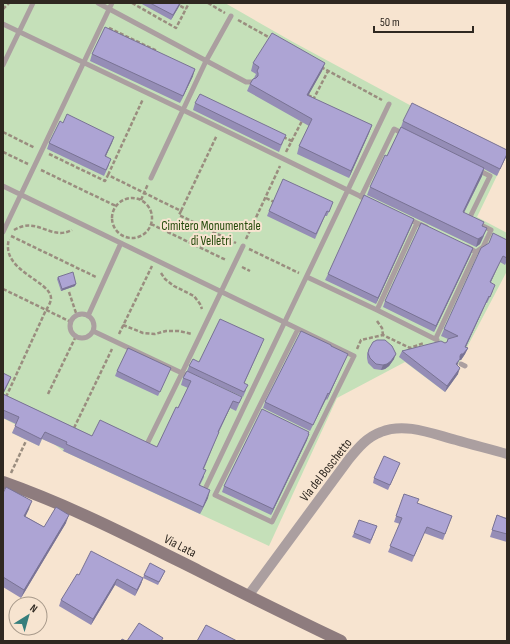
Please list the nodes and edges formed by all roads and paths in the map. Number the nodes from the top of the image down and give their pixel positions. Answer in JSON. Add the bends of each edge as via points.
{"nodes":[{"id":1,"x":9,"y":3,"type":"edge"},
{"id":2,"x":33,"y":3,"type":"edge"},
{"id":3,"x":98,"y":3,"type":"edge"},
{"id":4,"x":112,"y":3,"type":"edge"},
{"id":5,"x":132,"y":3,"type":"edge"},
{"id":6,"x":175,"y":3,"type":"edge"},
{"id":7,"x":189,"y":3,"type":"edge"},
{"id":8,"x":208,"y":3,"type":"edge"},
{"id":9,"x":3,"y":9,"type":"edge"},
{"id":10,"x":109,"y":9,"type":"junction"},
{"id":11,"x":186,"y":9,"type":"junction"},
{"id":12,"x":231,"y":16,"type":"junction"},
{"id":13,"x":3,"y":24,"type":"edge"},
{"id":14,"x":101,"y":26,"type":"junction"},
{"id":15,"x":19,"y":32,"type":"junction"},
{"id":16,"x":272,"y":40,"type":"edge"},
{"id":17,"x":128,"y":41,"type":"edge"},
{"id":18,"x":157,"y":51,"type":"edge"},
{"id":19,"x":206,"y":61,"type":"junction"},
{"id":20,"x":84,"y":62,"type":"junction"},
{"id":21,"x":3,"y":65,"type":"edge"},
{"id":22,"x":321,"y":67,"type":"edge"},
{"id":23,"x":328,"y":71,"type":"junction"},
{"id":24,"x":316,"y":80,"type":"edge"},
{"id":25,"x":252,"y":82,"type":"edge"},
{"id":26,"x":322,"y":83,"type":"junction"},
{"id":27,"x":146,"y":92,"type":"junction"},
{"id":28,"x":308,"y":95,"type":"edge"},
{"id":29,"x":314,"y":98,"type":"junction"},
{"id":30,"x":312,"y":103,"type":"edge"},
{"id":31,"x":389,"y":104,"type":"joint"},
{"id":32,"x":183,"y":110,"type":"junction"},
{"id":33,"x":304,"y":118,"type":"edge"},
{"id":34,"x":220,"y":128,"type":"junction"},
{"id":35,"x":3,"y":132,"type":"edge"},
{"id":36,"x":278,"y":134,"type":"edge"},
{"id":37,"x":408,"y":135,"type":"edge"},
{"id":38,"x":292,"y":141,"type":"junction"},
{"id":39,"x":42,"y":151,"type":"junction"},
{"id":40,"x":3,"y":152,"type":"edge"},
{"id":41,"x":284,"y":158,"type":"junction"},
{"id":42,"x":34,"y":167,"type":"junction"},
{"id":43,"x":476,"y":169,"type":"edge"},
{"id":44,"x":108,"y":175,"type":"junction"},
{"id":45,"x":151,"y":178,"type":"dead end"},
{"id":46,"x":148,"y":184,"type":"dead end"},
{"id":47,"x":3,"y":186,"type":"edge"},
{"id":48,"x":348,"y":190,"type":"junction"},
{"id":49,"x":144,"y":193,"type":"junction"},
{"id":50,"x":21,"y":195,"type":"junction"},
{"id":51,"x":361,"y":196,"type":"junction"},
{"id":52,"x":266,"y":198,"type":"junction"},
{"id":53,"x":141,"y":200,"type":"junction"},
{"id":54,"x":280,"y":204,"type":"edge"},
{"id":55,"x":375,"y":204,"type":"edge"},
{"id":56,"x":116,"y":206,"type":"junction"},
{"id":57,"x":181,"y":211,"type":"junction"},
{"id":58,"x":401,"y":216,"type":"edge"},
{"id":59,"x":80,"y":223,"type":"junction"},
{"id":60,"x":417,"y":223,"type":"junction"},
{"id":61,"x":151,"y":224,"type":"junction"},
{"id":62,"x":429,"y":229,"type":"edge"},
{"id":63,"x":5,"y":233,"type":"edge"},
{"id":64,"x":10,"y":236,"type":"junction"},
{"id":65,"x":247,"y":238,"type":"dead end"},
{"id":66,"x":121,"y":244,"type":"junction"},
{"id":67,"x":460,"y":244,"type":"edge"},
{"id":68,"x":243,"y":246,"type":"junction"},
{"id":69,"x":476,"y":252,"type":"junction"},
{"id":70,"x":155,"y":260,"type":"junction"},
{"id":71,"x":234,"y":264,"type":"junction"},
{"id":72,"x":250,"y":272,"type":"dead end"},
{"id":73,"x":307,"y":277,"type":"junction"},
{"id":74,"x":104,"y":281,"type":"junction"},
{"id":75,"x":3,"y":289,"type":"edge"},
{"id":76,"x":69,"y":292,"type":"dead end"},
{"id":77,"x":221,"y":292,"type":"junction"},
{"id":78,"x":46,"y":310,"type":"junction"},
{"id":79,"x":377,"y":310,"type":"junction"},
{"id":80,"x":77,"y":316,"type":"junction"},
{"id":81,"x":88,"y":316,"type":"junction"},
{"id":82,"x":208,"y":317,"type":"junction"},
{"id":83,"x":71,"y":322,"type":"junction"},
{"id":84,"x":284,"y":322,"type":"junction"},
{"id":85,"x":123,"y":325,"type":"dead end"},
{"id":86,"x":298,"y":329,"type":"junction"},
{"id":87,"x":93,"y":331,"type":"junction"},
{"id":88,"x":76,"y":336,"type":"junction"},
{"id":89,"x":199,"y":337,"type":"junction"},
{"id":90,"x":436,"y":338,"type":"junction"},
{"id":91,"x":442,"y":345,"type":"edge"},
{"id":92,"x":354,"y":356,"type":"junction"},
{"id":93,"x":182,"y":373,"type":"junction"},
{"id":94,"x":190,"y":376,"type":"edge"},
{"id":95,"x":48,"y":394,"type":"dead end"},
{"id":96,"x":4,"y":396,"type":"edge"},
{"id":97,"x":11,"y":399,"type":"edge"},
{"id":98,"x":239,"y":399,"type":"edge"},
{"id":99,"x":246,"y":402,"type":"junction"},
{"id":100,"x":258,"y":410,"type":"junction"},
{"id":101,"x":265,"y":413,"type":"edge"},
{"id":102,"x":69,"y":426,"type":"edge"},
{"id":103,"x":74,"y":428,"type":"edge"},
{"id":104,"x":308,"y":435,"type":"edge"},
{"id":105,"x":314,"y":437,"type":"junction"},
{"id":106,"x":26,"y":441,"type":"edge"},
{"id":107,"x":148,"y":442,"type":"edge"},
{"id":108,"x":507,"y":454,"type":"edge"},
{"id":109,"x":5,"y":482,"type":"edge"},
{"id":110,"x":205,"y":489,"type":"edge"},
{"id":111,"x":248,"y":596,"type":"junction"},
{"id":112,"x":341,"y":641,"type":"edge"}],
"edges":[{"from":1,"to":9,"type":"path"},
{"from":2,"to":15,"type":"lane"},
{"from":3,"to":10,"type":"lane"},
{"from":4,"to":10,"type":"lane"},
{"from":5,"to":11,"type":"path","via":[[176,28]]},
{"from":6,"to":11,"type":"path"},
{"from":7,"to":11,"type":"path"},
{"from":8,"to":12,"type":"path"},
{"from":10,"to":14,"type":"lane"},
{"from":10,"to":19,"type":"lane"},
{"from":12,"to":16,"type":"path"},
{"from":12,"to":19,"type":"lane"},
{"from":13,"to":15,"type":"lane"},
{"from":14,"to":17,"type":"path"},
{"from":14,"to":18,"type":"path"},
{"from":14,"to":20,"type":"lane"},
{"from":15,"to":20,"type":"lane"},
{"from":15,"to":21,"type":"lane"},
{"from":19,"to":25,"type":"lane","via":[[246,82]]},
{"from":19,"to":32,"type":"lane"},
{"from":20,"to":27,"type":"lane"},
{"from":20,"to":39,"type":"lane"},
{"from":22,"to":23,"type":"path"},
{"from":23,"to":26,"type":"path"},
{"from":23,"to":31,"type":"path"},
{"from":24,"to":26,"type":"path"},
{"from":26,"to":29,"type":"path"},
{"from":27,"to":32,"type":"lane"},
{"from":27,"to":44,"type":"path"},
{"from":28,"to":29,"type":"path"},
{"from":29,"to":30,"type":"path"},
{"from":31,"to":48,"type":"lane"},
{"from":32,"to":34,"type":"lane"},
{"from":32,"to":45,"type":"lane"},
{"from":33,"to":38,"type":"path"},
{"from":34,"to":41,"type":"lane"},
{"from":34,"to":57,"type":"path"},
{"from":35,"to":39,"type":"path"},
{"from":36,"to":38,"type":"path"},
{"from":37,"to":51,"type":"lane","via":[[394,129]]},
{"from":38,"to":41,"type":"path"},
{"from":39,"to":42,"type":"lane"},
{"from":39,"to":44,"type":"path","via":[[105,181]]},
{"from":40,"to":42,"type":"path"},
{"from":41,"to":48,"type":"lane"},
{"from":41,"to":52,"type":"path"},
{"from":42,"to":50,"type":"lane"},
{"from":42,"to":56,"type":"path"},
{"from":43,"to":69,"type":"lane","via":[[490,176],[468,219],[491,230],[483,247]]},
{"from":44,"to":49,"type":"path"},
{"from":46,"to":49,"type":"path"},
{"from":47,"to":50,"type":"lane"},
{"from":48,"to":51,"type":"lane"},
{"from":48,"to":73,"type":"lane"},
{"from":49,"to":53,"type":"path"},
{"from":49,"to":57,"type":"path"},
{"from":50,"to":59,"type":"lane"},
{"from":50,"to":63,"type":"lane"},
{"from":51,"to":55,"type":"lane"},
{"from":52,"to":54,"type":"path"},
{"from":52,"to":65,"type":"path"},
{"from":53,"to":56,"type":"path","via":[[130,198]]},
{"from":53,"to":61,"type":"path","via":[[152,213]]},
{"from":56,"to":61,"type":"path","via":[[114,223],[125,236],[138,237],[144,234]]},
{"from":57,"to":68,"type":"path","via":[[179,215]]},
{"from":58,"to":60,"type":"lane"},
{"from":59,"to":64,"type":"path","via":[[76,228],[60,233],[38,226],[21,226]]},
{"from":59,"to":66,"type":"lane"},
{"from":60,"to":62,"type":"lane"},
{"from":60,"to":79,"type":"lane"},
{"from":61,"to":71,"type":"path"},
{"from":63,"to":64,"type":"path"},
{"from":64,"to":74,"type":"path"},
{"from":64,"to":78,"type":"path","via":[[6,246],[8,258],[20,271],[47,291],[51,298]]},
{"from":66,"to":70,"type":"lane"},
{"from":66,"to":74,"type":"lane"},
{"from":67,"to":69,"type":"lane"},
{"from":68,"to":71,"type":"lane"},
{"from":68,"to":73,"type":"path"},
{"from":69,"to":90,"type":"lane"},
{"from":70,"to":77,"type":"lane"},
{"from":70,"to":82,"type":"path","via":[[165,279],[194,296]]},
{"from":71,"to":72,"type":"path"},
{"from":71,"to":77,"type":"lane"},
{"from":73,"to":79,"type":"lane"},
{"from":73,"to":84,"type":"lane"},
{"from":74,"to":81,"type":"lane"},
{"from":75,"to":78,"type":"path"},
{"from":76,"to":80,"type":"path"},
{"from":77,"to":82,"type":"lane"},
{"from":77,"to":84,"type":"lane"},
{"from":78,"to":83,"type":"path"},
{"from":78,"to":96,"type":"path"},
{"from":79,"to":90,"type":"lane"},
{"from":80,"to":81,"type":"lane"},
{"from":80,"to":83,"type":"lane"},
{"from":81,"to":87,"type":"lane","via":[[94,324]]},
{"from":82,"to":89,"type":"lane"},
{"from":83,"to":88,"type":"lane","via":[[71,330]]},
{"from":84,"to":86,"type":"lane"},
{"from":84,"to":99,"type":"lane"},
{"from":85,"to":89,"type":"path","via":[[143,333],[179,331]]},
{"from":86,"to":92,"type":"lane"},
{"from":86,"to":100,"type":"lane"},
{"from":87,"to":88,"type":"lane","via":[[88,337]]},
{"from":87,"to":93,"type":"lane"},
{"from":88,"to":95,"type":"path"},
{"from":89,"to":93,"type":"lane"},
{"from":90,"to":91,"type":"lane"},
{"from":90,"to":92,"type":"path","via":[[410,348],[383,335],[361,340]]},
{"from":92,"to":105,"type":"lane"},
{"from":93,"to":94,"type":"lane"},
{"from":93,"to":107,"type":"lane"},
{"from":96,"to":97,"type":"path"},
{"from":98,"to":99,"type":"lane"},
{"from":99,"to":110,"type":"lane"},
{"from":100,"to":101,"type":"lane"},
{"from":100,"to":105,"type":"lane","via":[[215,495],[272,522]]},
{"from":102,"to":103,"type":"path"},
{"from":104,"to":105,"type":"lane"},
{"from":106,"to":109,"type":"path"},
{"from":108,"to":111,"type":"street","name":"Via del Boschetto","via":[[421,430],[402,428],[372,436],[349,459]]},
{"from":109,"to":111,"type":"main road","name":"Via Lata","via":[[75,511]]},
{"from":111,"to":112,"type":"main road","name":"Via Lata"}]}
